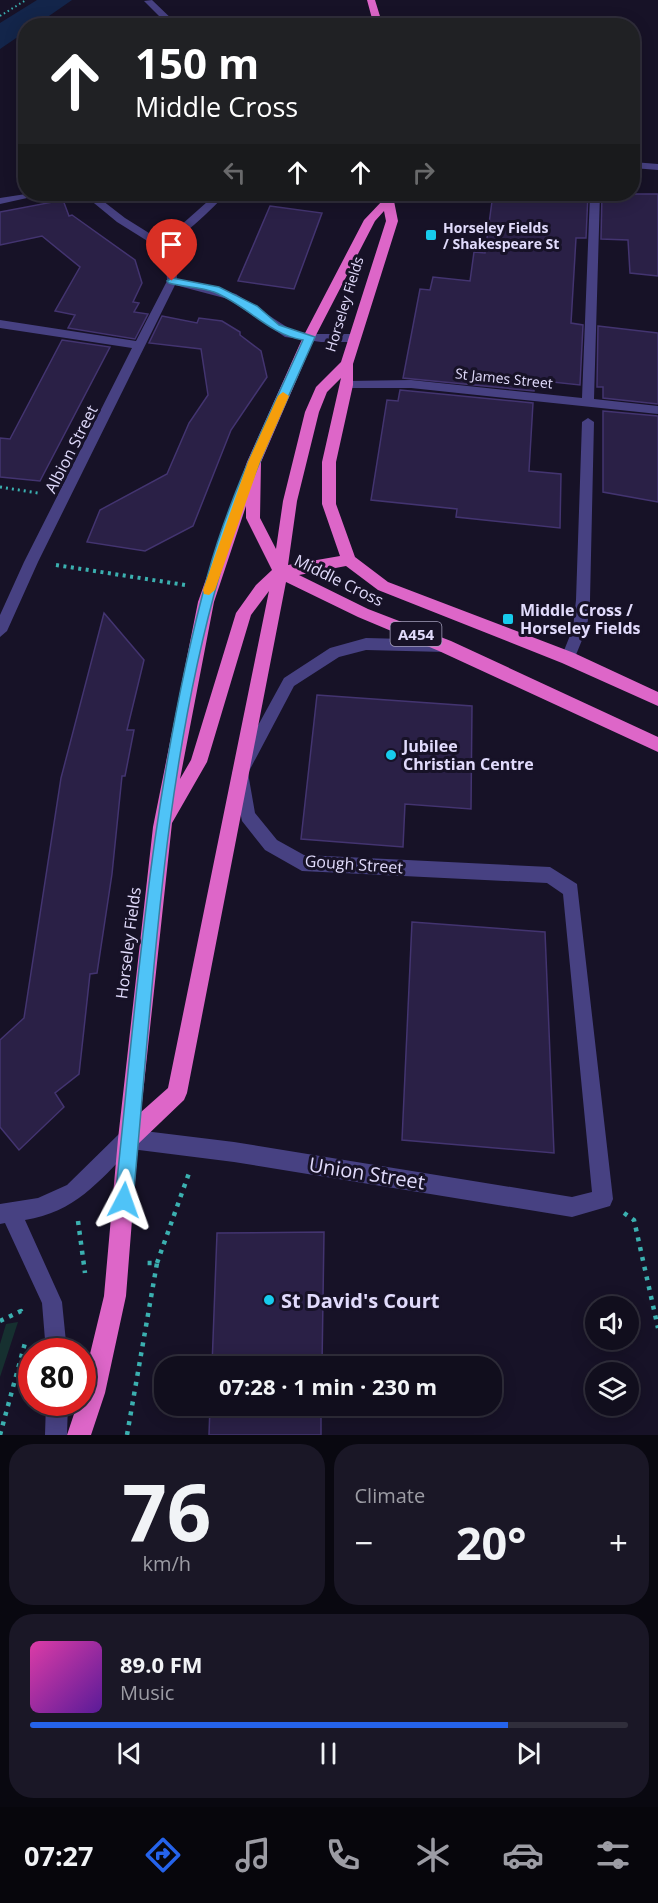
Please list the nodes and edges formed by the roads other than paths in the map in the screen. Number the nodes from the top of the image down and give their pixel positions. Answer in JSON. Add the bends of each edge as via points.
{"nodes":[{"id":1,"x":371,"y":0,"type":"edge"},
{"id":2,"x":148,"y":1,"type":"edge"},
{"id":3,"x":166,"y":18,"type":"edge"},
{"id":4,"x":376,"y":18,"type":"edge"},
{"id":5,"x":640,"y":166,"type":"edge"},
{"id":6,"x":658,"y":167,"type":"edge"},
{"id":7,"x":18,"y":198,"type":"edge"},
{"id":8,"x":0,"y":201,"type":"edge"},
{"id":9,"x":97,"y":201,"type":"edge"},
{"id":10,"x":213,"y":201,"type":"edge"},
{"id":11,"x":386,"y":201,"type":"edge"},
{"id":12,"x":390,"y":201,"type":"edge"},
{"id":13,"x":595,"y":201,"type":"edge"},
{"id":14,"x":161,"y":245,"type":"junction"},
{"id":15,"x":172,"y":281,"type":"junction"},
{"id":16,"x":0,"y":324,"type":"edge"},
{"id":17,"x":309,"y":337,"type":"junction"},
{"id":18,"x":354,"y":338,"type":"junction"},
{"id":19,"x":141,"y":346,"type":"junction"},
{"id":20,"x":347,"y":364,"type":"junction"},
{"id":21,"x":347,"y":385,"type":"junction"},
{"id":22,"x":588,"y":402,"type":"junction"},
{"id":23,"x":658,"y":410,"type":"edge"},
{"id":24,"x":588,"y":422,"type":"dead end"},
{"id":25,"x":254,"y":462,"type":"junction"},
{"id":26,"x":329,"y":462,"type":"joint"},
{"id":27,"x":349,"y":560,"type":"junction"},
{"id":28,"x":280,"y":572,"type":"junction"},
{"id":29,"x":0,"y":631,"type":"edge"},
{"id":30,"x":445,"y":646,"type":"junction"},
{"id":31,"x":568,"y":658,"type":"junction"},
{"id":32,"x":658,"y":699,"type":"edge"},
{"id":33,"x":658,"y":746,"type":"edge"},
{"id":34,"x":240,"y":773,"type":"junction"},
{"id":35,"x":162,"y":827,"type":"junction"},
{"id":36,"x":128,"y":1139,"type":"junction"},
{"id":37,"x":603,"y":1199,"type":"joint"},
{"id":38,"x":5,"y":1213,"type":"edge"},
{"id":39,"x":56,"y":1338,"type":"edge"},
{"id":40,"x":57,"y":1416,"type":"edge"},
{"id":41,"x":56,"y":1435,"type":"edge"},
{"id":42,"x":79,"y":1435,"type":"edge"}],
"edges":[{"from":1,"to":4,"type":"highway"},
{"from":2,"to":3,"type":"street"},
{"from":5,"to":6,"type":"street"},
{"from":7,"to":8,"type":"street"},
{"from":9,"to":14,"type":"street"},
{"from":10,"to":14,"type":"street"},
{"from":11,"to":17,"type":"highway","name":"Middle Cross","via":[[370,220]]},
{"from":12,"to":18,"type":"highway","name":"Horseley Fields","via":[[392,221]]},
{"from":13,"to":22,"type":"street"},
{"from":14,"to":15,"type":"street","via":[[171,261]]},
{"from":15,"to":17,"type":"street","via":[[216,289],[253,309],[275,328]]},
{"from":15,"to":19,"type":"street","name":"Albion Street"},
{"from":16,"to":19,"type":"street"},
{"from":17,"to":18,"type":"street"},
{"from":17,"to":25,"type":"highway","name":"Middle Cross"},
{"from":18,"to":20,"type":"highway","name":"Horseley Fields"},
{"from":19,"to":29,"type":"street","name":"Albion Street"},
{"from":20,"to":21,"type":"highway","name":"Horseley Fields"},
{"from":20,"to":28,"type":"highway","via":[[321,390],[312,412],[290,501]]},
{"from":21,"to":22,"type":"street","name":"St James Street","via":[[411,384]]},
{"from":21,"to":26,"type":"highway","name":"Horseley Fields"},
{"from":22,"to":23,"type":"street","name":"St James Street"},
{"from":24,"to":31,"type":"street","via":[[584,600],[580,628]]},
{"from":25,"to":28,"type":"highway","name":"Middle Cross","via":[[253,518]]},
{"from":25,"to":35,"type":"highway","name":"Horseley Fields","via":[[209,590]]},
{"from":26,"to":27,"type":"highway","name":"Middle Cross","via":[[329,504]]},
{"from":27,"to":28,"type":"highway"},
{"from":27,"to":31,"type":"highway","name":"Middle Cross","number":"A454","via":[[383,586]]},
{"from":28,"to":30,"type":"highway","name":"Middle Cross","number":"A454","via":[[363,613]]},
{"from":28,"to":34,"type":"highway"},
{"from":28,"to":35,"type":"highway","via":[[261,589],[244,613],[199,762]]},
{"from":30,"to":33,"type":"highway","name":"Middle Cross","number":"A454"},
{"from":30,"to":34,"type":"street","via":[[366,645],[335,652],[315,663],[289,682]]},
{"from":31,"to":32,"type":"highway","name":"Middle Cross","number":"A454"},
{"from":34,"to":36,"type":"highway","via":[[177,1093]]},
{"from":34,"to":37,"type":"street","name":"Gough Street","via":[[248,816],[271,845],[302,863],[550,875],[571,890]]},
{"from":35,"to":36,"type":"highway","name":"Horseley Fields"},
{"from":36,"to":37,"type":"street","name":"Union Street","via":[[572,1207]]},
{"from":36,"to":38,"type":"street","via":[[74,1192],[39,1208]]},
{"from":36,"to":42,"type":"highway","name":"Horseley Fields","via":[[115,1296],[93,1393]]},
{"from":38,"to":39,"type":"street","via":[[52,1302]]},
{"from":40,"to":41,"type":"street"}]}
